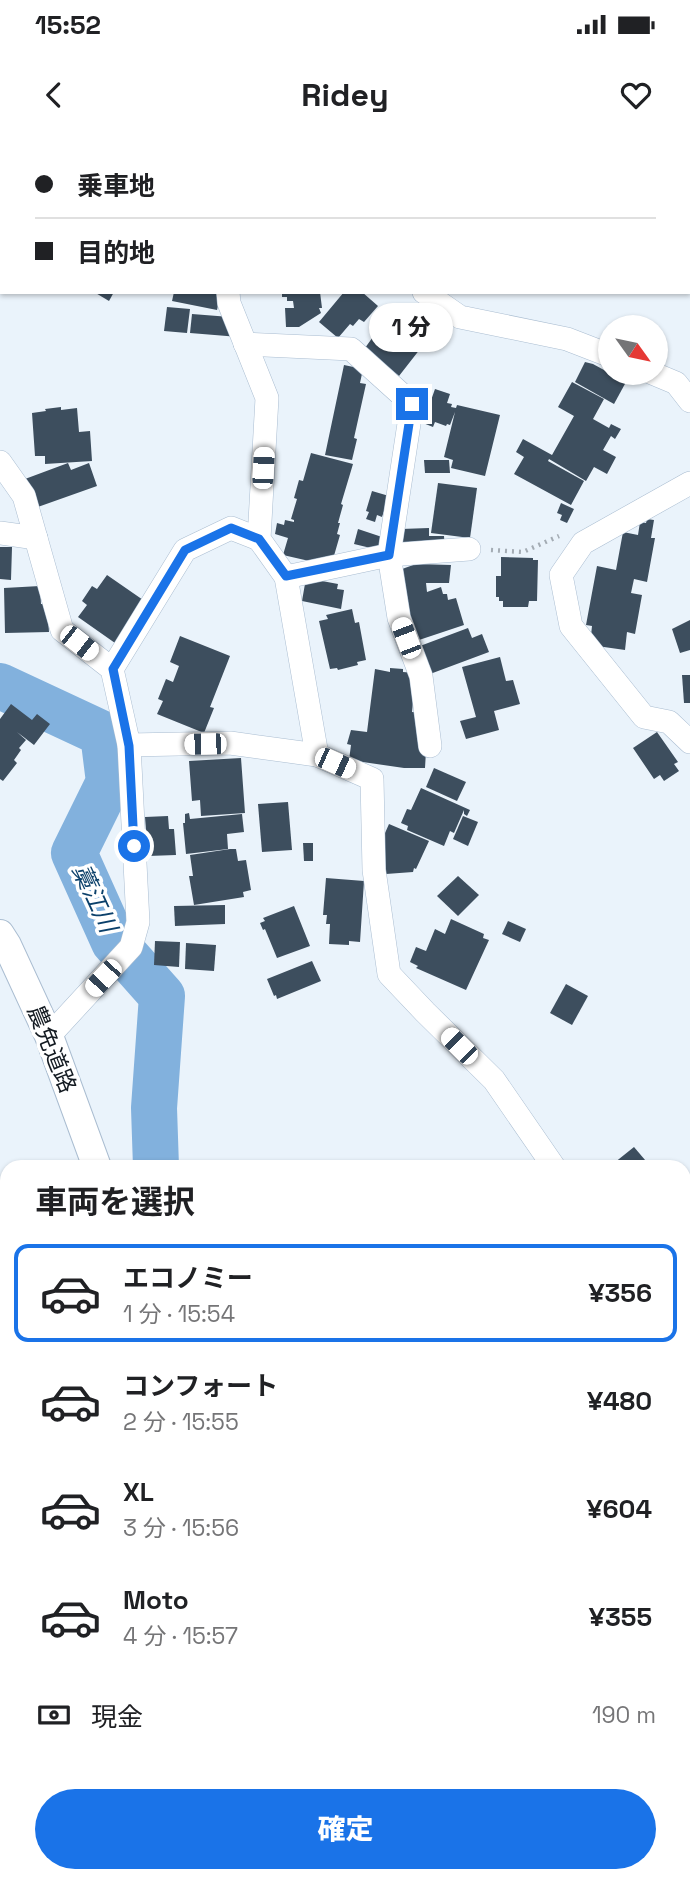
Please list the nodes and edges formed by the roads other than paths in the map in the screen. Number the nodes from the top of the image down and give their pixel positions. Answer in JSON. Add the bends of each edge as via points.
{"nodes":[{"id":1,"x":228,"y":294,"type":"edge"},
{"id":2,"x":427,"y":294,"type":"edge"},
{"id":3,"x":245,"y":344,"type":"junction"},
{"id":4,"x":598,"y":351,"type":"edge"},
{"id":5,"x":668,"y":380,"type":"edge"},
{"id":6,"x":690,"y":401,"type":"edge"},
{"id":7,"x":0,"y":463,"type":"edge"},
{"id":8,"x":690,"y":483,"type":"edge"},
{"id":9,"x":0,"y":533,"type":"edge"},
{"id":10,"x":36,"y":538,"type":"junction"},
{"id":11,"x":259,"y":539,"type":"junction"},
{"id":12,"x":469,"y":549,"type":"dead end"},
{"id":13,"x":389,"y":555,"type":"junction"},
{"id":14,"x":286,"y":576,"type":"junction"},
{"id":15,"x":113,"y":669,"type":"junction"},
{"id":16,"x":690,"y":742,"type":"edge"},
{"id":17,"x":129,"y":746,"type":"junction"},
{"id":18,"x":430,"y":746,"type":"dead end"},
{"id":19,"x":317,"y":755,"type":"junction"},
{"id":20,"x":3,"y":940,"type":"edge"},
{"id":21,"x":49,"y":1036,"type":"junction"},
{"id":22,"x":94,"y":1160,"type":"edge"},
{"id":23,"x":549,"y":1160,"type":"edge"}],
"edges":[{"from":1,"to":3,"type":"street"},
{"from":2,"to":4,"type":"street","via":[[460,317],[567,339]]},
{"from":3,"to":11,"type":"street","via":[[267,398]]},
{"from":3,"to":13,"type":"street","via":[[351,349],[412,404]]},
{"from":5,"to":6,"type":"street"},
{"from":7,"to":10,"type":"street","via":[[24,496]]},
{"from":8,"to":16,"type":"street","via":[[583,543],[561,575],[571,626],[644,717],[669,722]]},
{"from":9,"to":10,"type":"street"},
{"from":10,"to":15,"type":"street","via":[[62,630]]},
{"from":11,"to":14,"type":"street"},
{"from":11,"to":15,"type":"street","via":[[231,528],[185,550]]},
{"from":12,"to":13,"type":"street"},
{"from":13,"to":14,"type":"street"},
{"from":13,"to":18,"type":"street","via":[[399,618],[421,676]]},
{"from":14,"to":19,"type":"street"},
{"from":15,"to":17,"type":"street"},
{"from":17,"to":19,"type":"street","via":[[230,743]]},
{"from":17,"to":21,"type":"street","via":[[138,922],[126,953]]},
{"from":19,"to":23,"type":"street","via":[[372,779],[374,870],[389,974],[494,1080]]},
{"from":20,"to":21,"type":"street","name":"農免道路"},
{"from":21,"to":22,"type":"street","name":"農免道路"}]}
